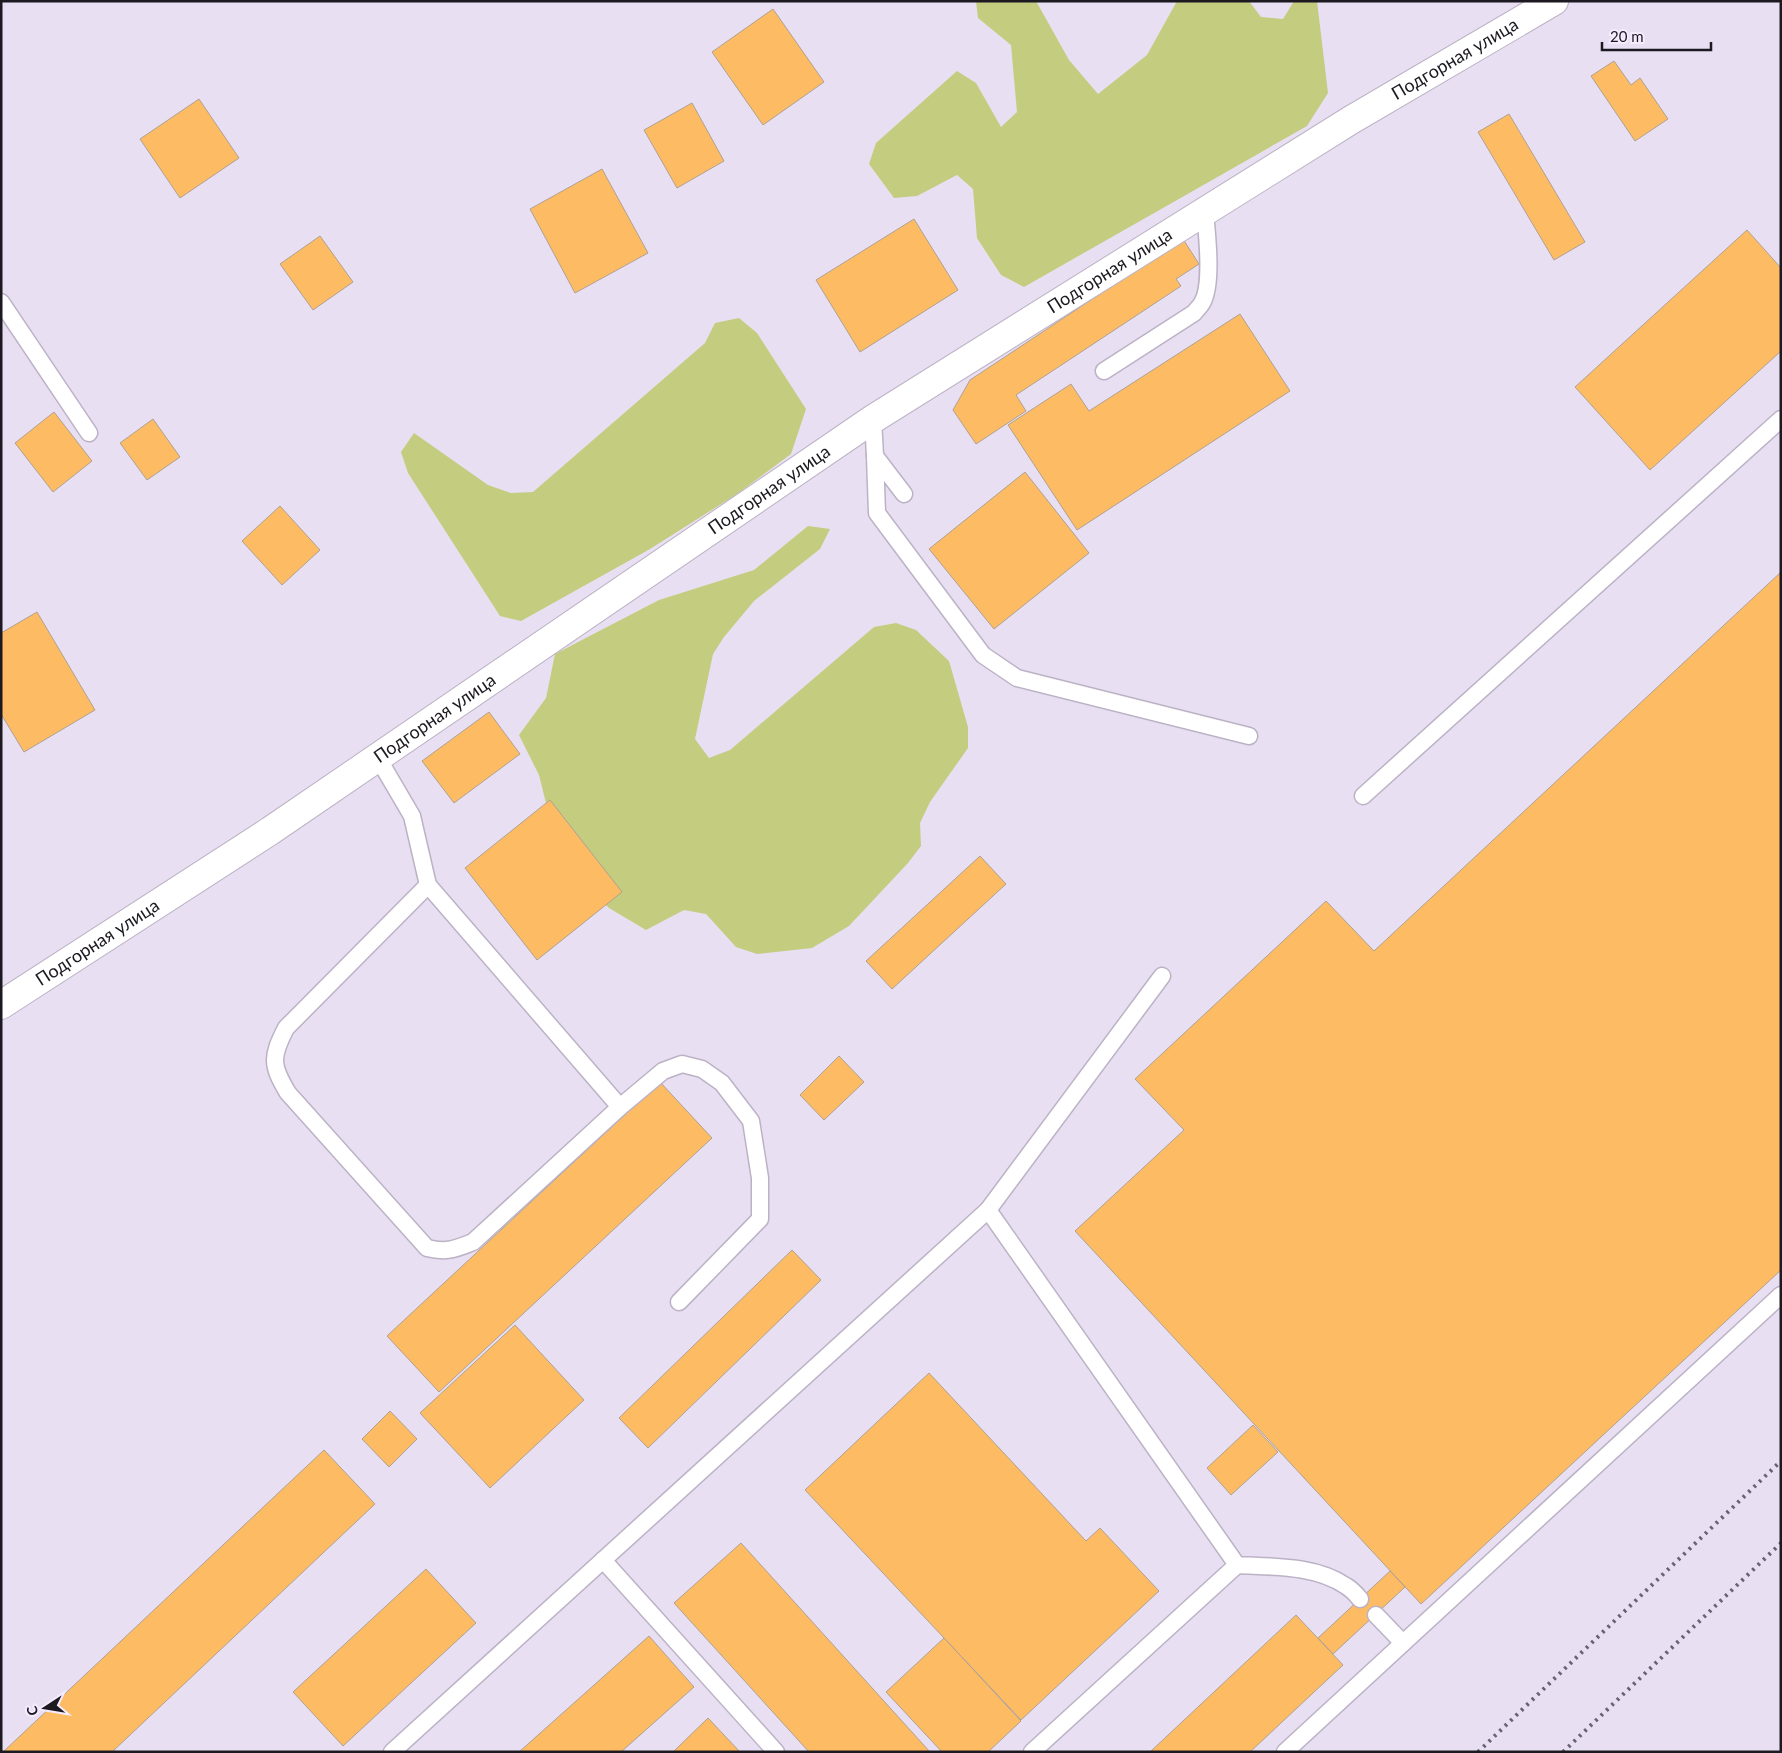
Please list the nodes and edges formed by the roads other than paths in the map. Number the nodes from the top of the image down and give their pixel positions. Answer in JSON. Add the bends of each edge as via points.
{"nodes":[{"id":1,"x":1554,"y":1,"type":"edge"},
{"id":2,"x":1205,"y":212,"type":"junction"},
{"id":3,"x":1,"y":302,"type":"edge"},
{"id":4,"x":1104,"y":371,"type":"dead end"},
{"id":5,"x":873,"y":419,"type":"junction"},
{"id":6,"x":1781,"y":419,"type":"edge"},
{"id":7,"x":89,"y":433,"type":"dead end"},
{"id":8,"x":876,"y":456,"type":"junction"},
{"id":9,"x":904,"y":494,"type":"dead end"},
{"id":10,"x":1249,"y":736,"type":"dead end"},
{"id":11,"x":378,"y":758,"type":"junction"},
{"id":12,"x":1363,"y":796,"type":"dead end"},
{"id":13,"x":428,"y":885,"type":"junction"},
{"id":14,"x":1162,"y":976,"type":"dead end"},
{"id":15,"x":1,"y":1005,"type":"edge"},
{"id":16,"x":620,"y":1107,"type":"junction"},
{"id":17,"x":988,"y":1210,"type":"junction"},
{"id":18,"x":1781,"y":1295,"type":"edge"},
{"id":19,"x":678,"y":1302,"type":"dead end"},
{"id":20,"x":603,"y":1560,"type":"junction"},
{"id":21,"x":1237,"y":1564,"type":"junction"},
{"id":22,"x":1360,"y":1599,"type":"dead end"},
{"id":23,"x":1376,"y":1615,"type":"dead end"},
{"id":24,"x":1403,"y":1643,"type":"junction"},
{"id":25,"x":392,"y":1752,"type":"edge"},
{"id":26,"x":776,"y":1752,"type":"edge"},
{"id":27,"x":1032,"y":1752,"type":"edge"},
{"id":28,"x":1285,"y":1752,"type":"edge"}],
"edges":[{"from":1,"to":2,"type":"street","name":"Подгорная улица","via":[[1351,120]]},
{"from":2,"to":4,"type":"lane","via":[[1208,276],[1202,303],[1194,313]]},
{"from":2,"to":5,"type":"street","name":"Подгорная улица"},
{"from":3,"to":7,"type":"lane"},
{"from":5,"to":8,"type":"lane"},
{"from":5,"to":11,"type":"street","name":"Подгорная улица"},
{"from":6,"to":12,"type":"lane"},
{"from":8,"to":9,"type":"lane"},
{"from":8,"to":10,"type":"lane","via":[[877,513],[982,655],[1016,678]]},
{"from":11,"to":13,"type":"lane","via":[[412,816]]},
{"from":11,"to":15,"type":"street","name":"Подгорная улица"},
{"from":13,"to":16,"type":"lane"},
{"from":13,"to":16,"type":"lane","via":[[286,1028],[274,1060],[278,1077],[288,1094],[428,1248],[443,1252],[474,1242]]},
{"from":14,"to":17,"type":"lane"},
{"from":16,"to":19,"type":"lane","via":[[663,1071],[682,1064],[702,1070],[722,1082],[751,1121],[760,1178],[760,1219]]},
{"from":17,"to":20,"type":"lane"},
{"from":17,"to":21,"type":"lane"},
{"from":18,"to":24,"type":"lane"},
{"from":20,"to":25,"type":"lane"},
{"from":20,"to":26,"type":"lane"},
{"from":21,"to":22,"type":"lane","via":[[1280,1567],[1330,1577],[1347,1586]]},
{"from":21,"to":27,"type":"lane"},
{"from":23,"to":24,"type":"lane"},
{"from":24,"to":28,"type":"lane"}]}
